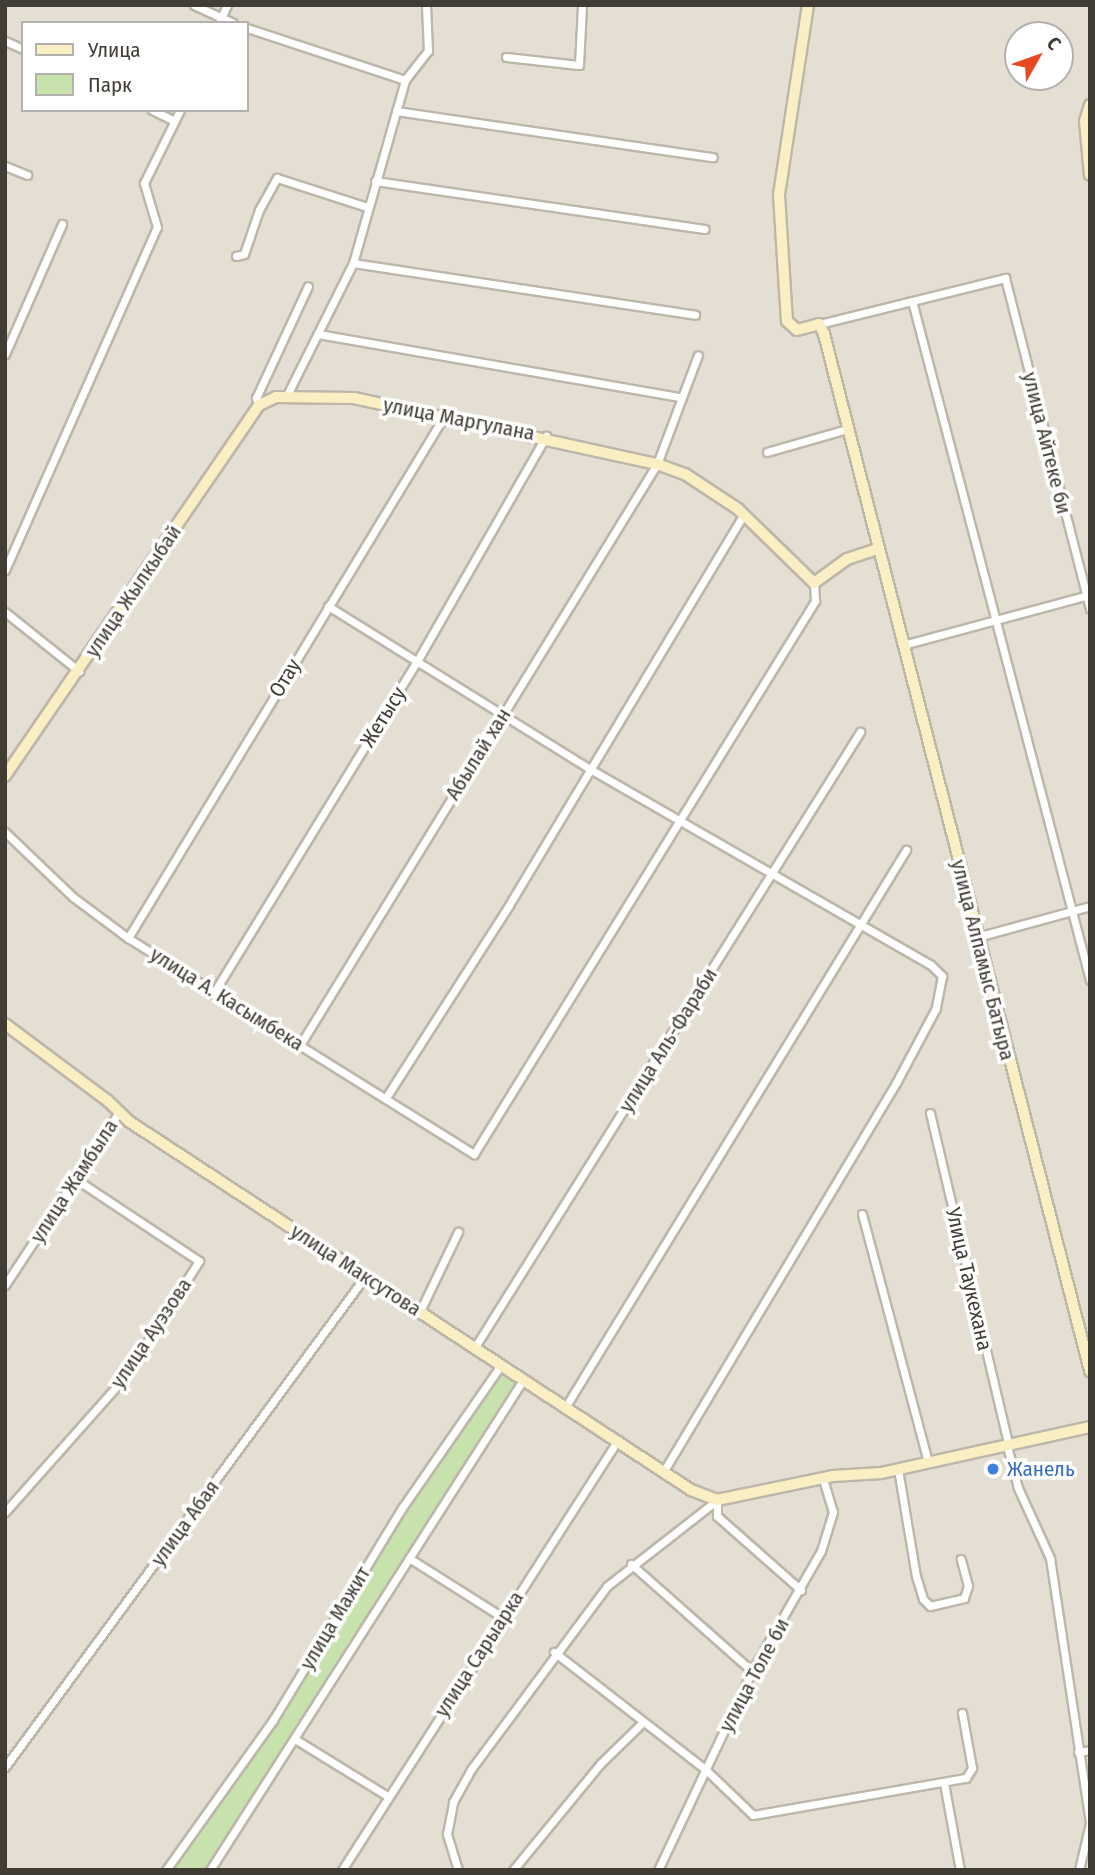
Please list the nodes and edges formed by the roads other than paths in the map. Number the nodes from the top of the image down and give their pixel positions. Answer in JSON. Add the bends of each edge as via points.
{"nodes":[{"id":1,"x":194,"y":5,"type":"edge"},
{"id":2,"x":228,"y":5,"type":"edge"},
{"id":3,"x":426,"y":5,"type":"edge"},
{"id":4,"x":582,"y":5,"type":"edge"},
{"id":5,"x":808,"y":5,"type":"edge"},
{"id":6,"x":220,"y":20,"type":"edge"},
{"id":7,"x":248,"y":28,"type":"edge"},
{"id":8,"x":5,"y":41,"type":"edge"},
{"id":9,"x":21,"y":48,"type":"edge"},
{"id":10,"x":506,"y":57,"type":"dead end"},
{"id":11,"x":405,"y":80,"type":"junction"},
{"id":12,"x":1090,"y":105,"type":"edge"},
{"id":13,"x":396,"y":111,"type":"junction"},
{"id":14,"x":156,"y":112,"type":"edge"},
{"id":15,"x":179,"y":112,"type":"edge"},
{"id":16,"x":175,"y":121,"type":"junction"},
{"id":17,"x":713,"y":157,"type":"dead end"},
{"id":18,"x":5,"y":166,"type":"edge"},
{"id":19,"x":27,"y":175,"type":"dead end"},
{"id":20,"x":1090,"y":175,"type":"edge"},
{"id":21,"x":375,"y":181,"type":"junction"},
{"id":22,"x":367,"y":207,"type":"junction"},
{"id":23,"x":62,"y":224,"type":"dead end"},
{"id":24,"x":705,"y":229,"type":"dead end"},
{"id":25,"x":236,"y":256,"type":"dead end"},
{"id":26,"x":353,"y":263,"type":"junction"},
{"id":27,"x":308,"y":286,"type":"dead end"},
{"id":28,"x":912,"y":301,"type":"junction"},
{"id":29,"x":695,"y":315,"type":"dead end"},
{"id":30,"x":819,"y":324,"type":"junction"},
{"id":31,"x":318,"y":334,"type":"junction"},
{"id":32,"x":5,"y":354,"type":"edge"},
{"id":33,"x":698,"y":355,"type":"dead end"},
{"id":34,"x":287,"y":395,"type":"junction"},
{"id":35,"x":679,"y":397,"type":"junction"},
{"id":36,"x":259,"y":405,"type":"junction"},
{"id":37,"x":443,"y":418,"type":"junction"},
{"id":38,"x":847,"y":429,"type":"junction"},
{"id":39,"x":546,"y":436,"type":"junction"},
{"id":40,"x":767,"y":452,"type":"dead end"},
{"id":41,"x":657,"y":464,"type":"junction"},
{"id":42,"x":743,"y":516,"type":"junction"},
{"id":43,"x":877,"y":550,"type":"junction"},
{"id":44,"x":5,"y":570,"type":"edge"},
{"id":45,"x":814,"y":583,"type":"junction"},
{"id":46,"x":1088,"y":595,"type":"edge"},
{"id":47,"x":328,"y":606,"type":"junction"},
{"id":48,"x":1090,"y":608,"type":"edge"},
{"id":49,"x":5,"y":612,"type":"edge"},
{"id":50,"x":994,"y":620,"type":"junction"},
{"id":51,"x":903,"y":645,"type":"junction"},
{"id":52,"x":416,"y":663,"type":"junction"},
{"id":53,"x":79,"y":671,"type":"junction"},
{"id":54,"x":502,"y":715,"type":"junction"},
{"id":55,"x":860,"y":733,"type":"dead end"},
{"id":56,"x":590,"y":769,"type":"junction"},
{"id":57,"x":5,"y":776,"type":"edge"},
{"id":58,"x":679,"y":822,"type":"junction"},
{"id":59,"x":5,"y":832,"type":"edge"},
{"id":60,"x":906,"y":850,"type":"dead end"},
{"id":61,"x":771,"y":874,"type":"junction"},
{"id":62,"x":1090,"y":906,"type":"edge"},
{"id":63,"x":1072,"y":910,"type":"junction"},
{"id":64,"x":861,"y":926,"type":"junction"},
{"id":65,"x":977,"y":937,"type":"junction"},
{"id":66,"x":128,"y":938,"type":"junction"},
{"id":67,"x":1090,"y":980,"type":"edge"},
{"id":68,"x":213,"y":993,"type":"junction"},
{"id":69,"x":5,"y":1024,"type":"edge"},
{"id":70,"x":300,"y":1045,"type":"junction"},
{"id":71,"x":387,"y":1096,"type":"junction"},
{"id":72,"x":119,"y":1112,"type":"junction"},
{"id":73,"x":930,"y":1113,"type":"dead end"},
{"id":74,"x":77,"y":1181,"type":"junction"},
{"id":75,"x":862,"y":1214,"type":"dead end"},
{"id":76,"x":458,"y":1233,"type":"dead end"},
{"id":77,"x":364,"y":1278,"type":"junction"},
{"id":78,"x":5,"y":1285,"type":"edge"},
{"id":79,"x":420,"y":1311,"type":"junction"},
{"id":80,"x":475,"y":1347,"type":"junction"},
{"id":81,"x":501,"y":1365,"type":"junction"},
{"id":82,"x":1090,"y":1371,"type":"edge"},
{"id":83,"x":523,"y":1380,"type":"junction"},
{"id":84,"x":566,"y":1406,"type":"junction"},
{"id":85,"x":1090,"y":1427,"type":"edge"},
{"id":86,"x":618,"y":1440,"type":"junction"},
{"id":87,"x":1008,"y":1446,"type":"junction"},
{"id":88,"x":928,"y":1462,"type":"junction"},
{"id":89,"x":898,"y":1469,"type":"junction"},
{"id":90,"x":664,"y":1470,"type":"junction"},
{"id":91,"x":823,"y":1479,"type":"junction"},
{"id":92,"x":717,"y":1500,"type":"junction"},
{"id":93,"x":5,"y":1512,"type":"edge"},
{"id":94,"x":409,"y":1558,"type":"junction"},
{"id":95,"x":961,"y":1559,"type":"dead end"},
{"id":96,"x":631,"y":1564,"type":"junction"},
{"id":97,"x":801,"y":1590,"type":"junction"},
{"id":98,"x":502,"y":1617,"type":"junction"},
{"id":99,"x":554,"y":1652,"type":"junction"},
{"id":100,"x":752,"y":1671,"type":"junction"},
{"id":101,"x":962,"y":1713,"type":"dead end"},
{"id":102,"x":642,"y":1723,"type":"junction"},
{"id":103,"x":295,"y":1739,"type":"junction"},
{"id":104,"x":1090,"y":1751,"type":"edge"},
{"id":105,"x":1078,"y":1752,"type":"junction"},
{"id":106,"x":5,"y":1767,"type":"edge"},
{"id":107,"x":705,"y":1769,"type":"junction"},
{"id":108,"x":944,"y":1783,"type":"junction"},
{"id":109,"x":389,"y":1797,"type":"junction"},
{"id":110,"x":659,"y":1869,"type":"edge"},
{"id":111,"x":166,"y":1870,"type":"edge"},
{"id":112,"x":210,"y":1870,"type":"edge"},
{"id":113,"x":342,"y":1870,"type":"edge"},
{"id":114,"x":458,"y":1870,"type":"edge"},
{"id":115,"x":513,"y":1870,"type":"edge"},
{"id":116,"x":960,"y":1870,"type":"edge"},
{"id":117,"x":1079,"y":1870,"type":"edge"}],
"edges":[{"from":1,"to":6,"type":"street"},
{"from":2,"to":6,"type":"street"},
{"from":3,"to":11,"type":"street","via":[[428,51]]},
{"from":4,"to":10,"type":"street","via":[[579,65]]},
{"from":5,"to":30,"type":"street","via":[[779,195],[787,320],[797,330]]},
{"from":7,"to":11,"type":"street"},
{"from":8,"to":9,"type":"street"},
{"from":11,"to":13,"type":"street"},
{"from":12,"to":20,"type":"street","via":[[1085,121]]},
{"from":13,"to":17,"type":"street"},
{"from":13,"to":21,"type":"street"},
{"from":14,"to":16,"type":"street"},
{"from":15,"to":16,"type":"street"},
{"from":16,"to":44,"type":"street","via":[[144,183],[157,227]]},
{"from":18,"to":19,"type":"street"},
{"from":21,"to":22,"type":"street"},
{"from":21,"to":24,"type":"street"},
{"from":22,"to":25,"type":"street","via":[[277,178],[259,210],[244,254]]},
{"from":22,"to":26,"type":"street"},
{"from":23,"to":32,"type":"street"},
{"from":26,"to":29,"type":"street"},
{"from":26,"to":31,"type":"street"},
{"from":27,"to":36,"type":"street","via":[[256,398]]},
{"from":28,"to":30,"type":"street"},
{"from":28,"to":46,"type":"street","name":"улица Айтеке би","via":[[1005,278]]},
{"from":28,"to":50,"type":"street"},
{"from":30,"to":38,"type":"street","name":"улица Алпамыс Батыра"},
{"from":31,"to":34,"type":"street"},
{"from":31,"to":35,"type":"street"},
{"from":33,"to":35,"type":"street","name":"Абылай хан"},
{"from":34,"to":36,"type":"street","name":"улица Маргулана"},
{"from":34,"to":37,"type":"street","name":"улица Маргулана","via":[[354,398]]},
{"from":35,"to":41,"type":"street","name":"Абылай хан"},
{"from":36,"to":53,"type":"street","name":"улица Жылкыбай"},
{"from":37,"to":39,"type":"street","name":"улица Маргулана"},
{"from":37,"to":47,"type":"street","name":"Отау"},
{"from":38,"to":40,"type":"street"},
{"from":38,"to":43,"type":"street","name":"улица Алпамыс Батыра"},
{"from":39,"to":41,"type":"street","name":"улица Маргулана"},
{"from":39,"to":52,"type":"street","name":"Жетысу"},
{"from":41,"to":42,"type":"street","name":"улица Маргулана","via":[[685,474]]},
{"from":41,"to":54,"type":"street","name":"Абылай хан"},
{"from":42,"to":45,"type":"street","name":"улица Маргулана"},
{"from":42,"to":56,"type":"street"},
{"from":43,"to":45,"type":"street","via":[[847,559]]},
{"from":43,"to":51,"type":"street","name":"улица Алпамыс Батыра"},
{"from":45,"to":58,"type":"street","via":[[815,601]]},
{"from":46,"to":48,"type":"street","name":"улица Айтеке би"},
{"from":46,"to":50,"type":"street"},
{"from":47,"to":52,"type":"street"},
{"from":47,"to":66,"type":"street","name":"Отау"},
{"from":49,"to":53,"type":"street"},
{"from":50,"to":51,"type":"street"},
{"from":50,"to":63,"type":"street"},
{"from":51,"to":65,"type":"street","name":"улица Алпамыс Батыра"},
{"from":52,"to":54,"type":"street"},
{"from":52,"to":68,"type":"street","name":"Жетысу"},
{"from":53,"to":57,"type":"street","name":"улица Жылкыбай"},
{"from":54,"to":56,"type":"street"},
{"from":54,"to":70,"type":"street","name":"Абылай хан"},
{"from":55,"to":61,"type":"street","name":"улица Аль-Фараби"},
{"from":56,"to":58,"type":"street"},
{"from":56,"to":71,"type":"street"},
{"from":58,"to":61,"type":"street"},
{"from":58,"to":71,"type":"street","name":"улица А. Касымбека","via":[[484,1136],[484,1145],[474,1154],[461,1149]]},
{"from":59,"to":66,"type":"street","name":"улица А. Касымбека","via":[[73,897]]},
{"from":60,"to":64,"type":"street"},
{"from":61,"to":64,"type":"street"},
{"from":61,"to":80,"type":"street","name":"улица Аль-Фараби"},
{"from":62,"to":63,"type":"street"},
{"from":63,"to":65,"type":"street"},
{"from":63,"to":67,"type":"street"},
{"from":64,"to":84,"type":"street"},
{"from":64,"to":90,"type":"street","via":[[931,965],[942,976],[936,1008]]},
{"from":65,"to":82,"type":"street","name":"улица Алпамыс Батыра"},
{"from":66,"to":68,"type":"street","name":"улица А. Касымбека"},
{"from":68,"to":70,"type":"street","name":"улица А. Касымбека"},
{"from":69,"to":72,"type":"street","name":"улица Максутова"},
{"from":70,"to":71,"type":"street","name":"улица А. Касымбека"},
{"from":72,"to":74,"type":"street","name":"улица Жамбыла"},
{"from":72,"to":77,"type":"street","name":"улица Максутова"},
{"from":73,"to":87,"type":"street","name":"Улица Таукехана"},
{"from":74,"to":78,"type":"street","name":"улица Жамбыла"},
{"from":74,"to":93,"type":"street","name":"улица Ауэзова","via":[[199,1261],[125,1377]]},
{"from":75,"to":88,"type":"street"},
{"from":76,"to":79,"type":"street"},
{"from":77,"to":79,"type":"street","name":"улица Максутова"},
{"from":77,"to":106,"type":"street","name":"улица Абая"},
{"from":79,"to":80,"type":"street","name":"улица Максутова"},
{"from":80,"to":81,"type":"street","name":"улица Максутова"},
{"from":81,"to":83,"type":"street","name":"улица Максутова"},
{"from":81,"to":111,"type":"street","name":"улица Мажит","via":[[402,1508],[273,1720]]},
{"from":83,"to":84,"type":"street","name":"улица Максутова"},
{"from":83,"to":94,"type":"street"},
{"from":84,"to":86,"type":"street","name":"улица Максутова"},
{"from":85,"to":87,"type":"street"},
{"from":86,"to":90,"type":"street","name":"улица Максутова"},
{"from":86,"to":98,"type":"street","name":"улица Сарыарка"},
{"from":87,"to":88,"type":"street"},
{"from":87,"to":105,"type":"street","name":"Улица Таукехана","via":[[1018,1488],[1050,1558]]},
{"from":88,"to":89,"type":"street"},
{"from":89,"to":91,"type":"street"},
{"from":89,"to":95,"type":"street","via":[[916,1576],[930,1606],[964,1598],[968,1586]]},
{"from":90,"to":92,"type":"street","name":"улица Максутова","via":[[691,1490]]},
{"from":91,"to":92,"type":"street"},
{"from":91,"to":97,"type":"street","name":"улица Толе би","via":[[833,1513],[829,1532]]},
{"from":92,"to":96,"type":"street"},
{"from":92,"to":97,"type":"street","via":[[717,1516]]},
{"from":94,"to":98,"type":"street"},
{"from":94,"to":103,"type":"street"},
{"from":96,"to":99,"type":"street","via":[[607,1586]]},
{"from":96,"to":100,"type":"street"},
{"from":97,"to":100,"type":"street","name":"улица Толе би"},
{"from":98,"to":109,"type":"street","name":"улица Сарыарка"},
{"from":99,"to":102,"type":"street"},
{"from":99,"to":114,"type":"street","via":[[453,1802],[447,1834]]},
{"from":100,"to":107,"type":"street","name":"улица Толе би"},
{"from":101,"to":108,"type":"street","via":[[972,1768],[966,1778]]},
{"from":102,"to":107,"type":"street"},
{"from":102,"to":115,"type":"street","via":[[600,1764]]},
{"from":103,"to":109,"type":"street"},
{"from":103,"to":112,"type":"street"},
{"from":104,"to":105,"type":"street"},
{"from":105,"to":117,"type":"street","name":"Улица Таукехана","via":[[1090,1823]]},
{"from":107,"to":108,"type":"street","via":[[753,1815]]},
{"from":107,"to":110,"type":"street","name":"улица Толе би"},
{"from":108,"to":116,"type":"street"},
{"from":109,"to":113,"type":"street","name":"улица Сарыарка"}]}
